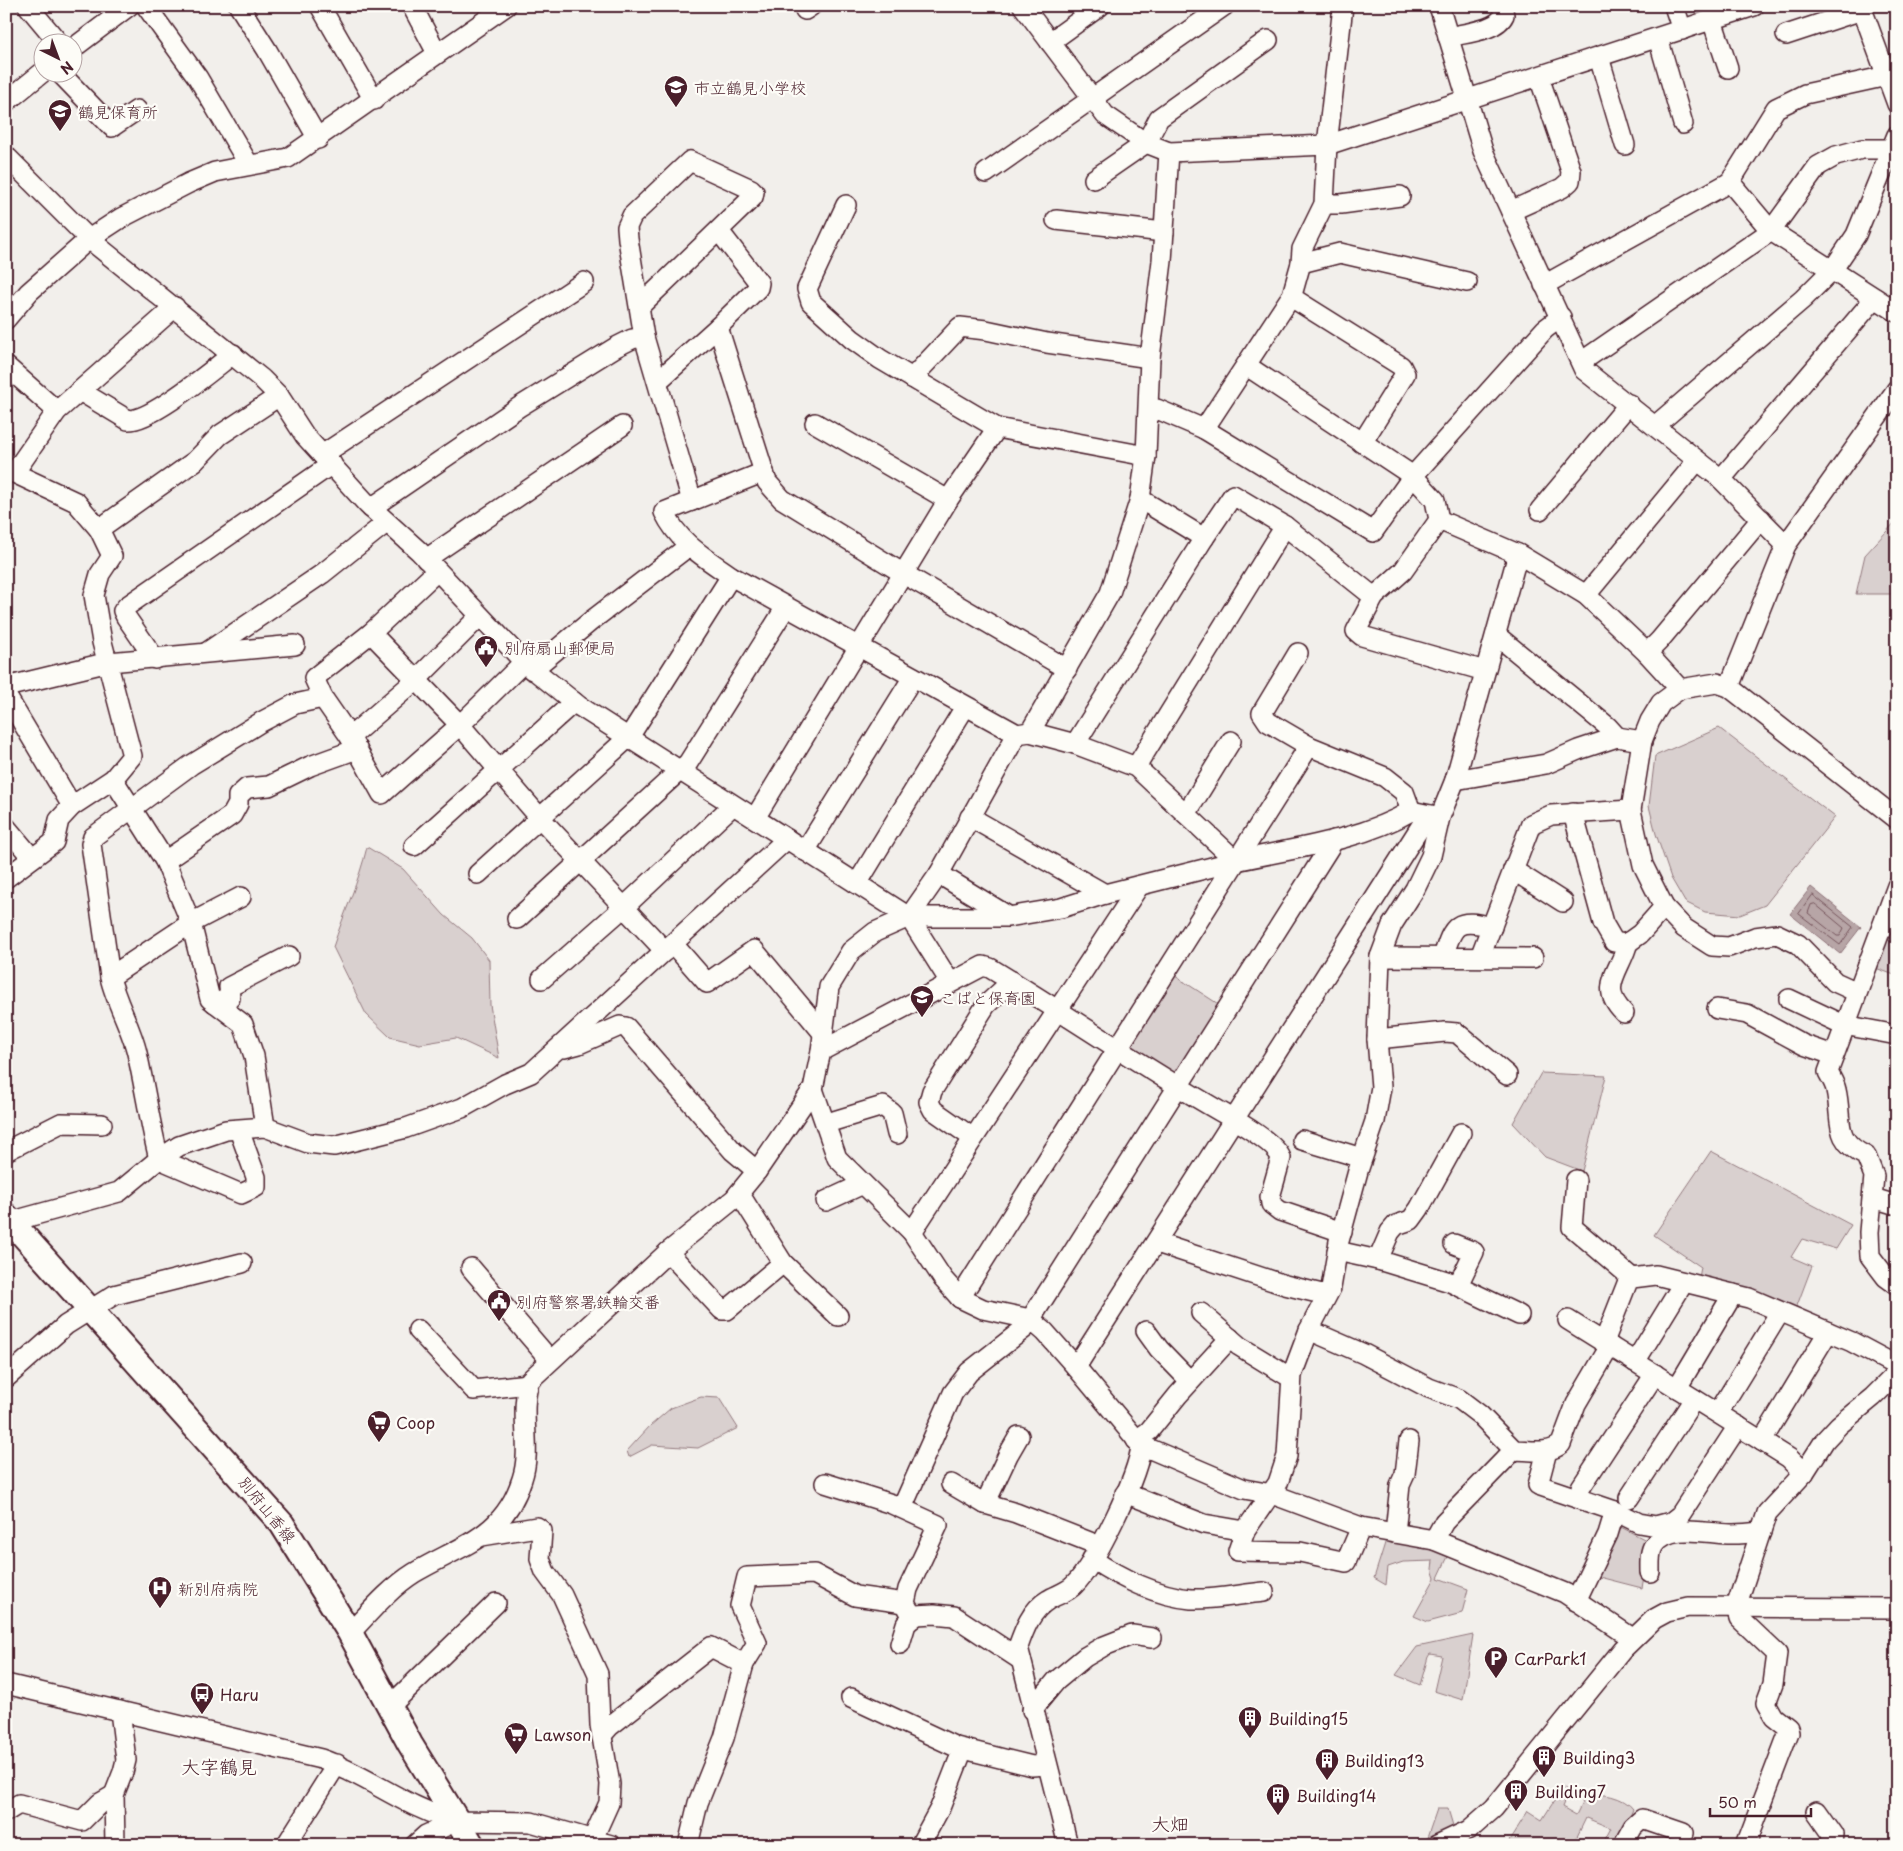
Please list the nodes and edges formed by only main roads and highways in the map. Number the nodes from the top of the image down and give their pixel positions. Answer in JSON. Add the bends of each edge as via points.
{"nodes":[{"id":1,"x":8,"y":1220,"type":"edge"},
{"id":2,"x":472,"y":1845,"type":"edge"}],
"edges":[{"from":1,"to":2,"type":"main road","name":"別府山香線","via":[[282,1524],[350,1633],[410,1744]]}]}
